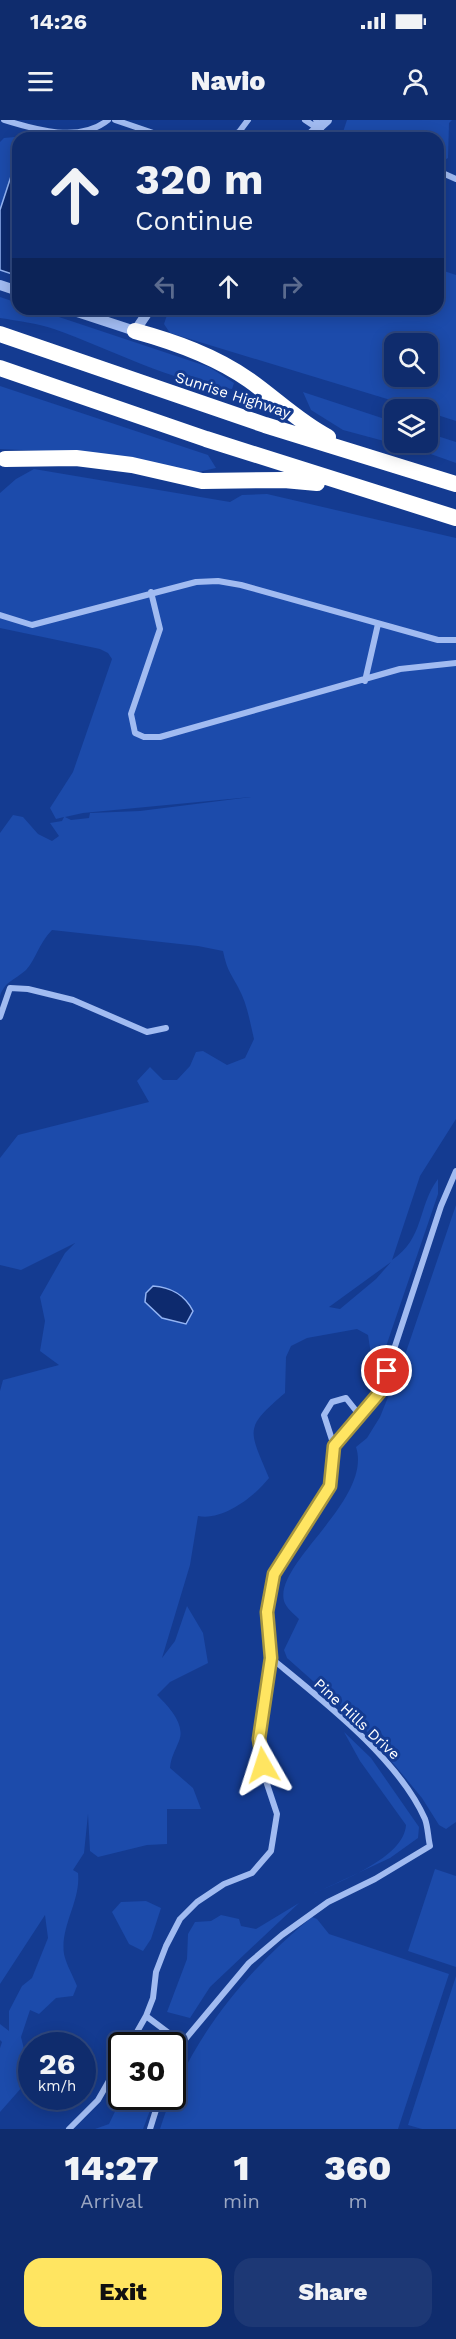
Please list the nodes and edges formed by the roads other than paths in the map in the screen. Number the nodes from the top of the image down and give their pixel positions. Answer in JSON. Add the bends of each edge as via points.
{"nodes":[{"id":1,"x":4,"y":120,"type":"edge"},
{"id":2,"x":108,"y":120,"type":"edge"},
{"id":3,"x":115,"y":120,"type":"edge"},
{"id":4,"x":248,"y":120,"type":"edge"},
{"id":5,"x":305,"y":120,"type":"edge"},
{"id":6,"x":327,"y":120,"type":"edge"},
{"id":7,"x":319,"y":129,"type":"edge"},
{"id":8,"x":150,"y":132,"type":"edge"},
{"id":9,"x":238,"y":132,"type":"edge"},
{"id":10,"x":87,"y":315,"type":"edge"},
{"id":11,"x":146,"y":315,"type":"edge"},
{"id":12,"x":135,"y":330,"type":"junction"},
{"id":13,"x":0,"y":334,"type":"edge"},
{"id":14,"x":0,"y":368,"type":"edge"},
{"id":15,"x":2,"y":462,"type":"edge"},
{"id":16,"x":386,"y":463,"type":"junction"},
{"id":17,"x":456,"y":484,"type":"edge"},
{"id":18,"x":412,"y":504,"type":"junction"},
{"id":19,"x":456,"y":518,"type":"edge"},
{"id":20,"x":151,"y":592,"type":"junction"},
{"id":21,"x":2,"y":616,"type":"edge"},
{"id":22,"x":378,"y":624,"type":"junction"},
{"id":23,"x":456,"y":640,"type":"edge"},
{"id":24,"x":456,"y":663,"type":"edge"},
{"id":25,"x":365,"y":681,"type":"junction"},
{"id":26,"x":0,"y":1017,"type":"edge"},
{"id":27,"x":166,"y":1028,"type":"dead end"},
{"id":28,"x":456,"y":1171,"type":"edge"},
{"id":29,"x":361,"y":1417,"type":"junction"},
{"id":30,"x":334,"y":1446,"type":"junction"},
{"id":31,"x":271,"y":1658,"type":"junction"},
{"id":32,"x":146,"y":2016,"type":"junction"},
{"id":33,"x":137,"y":2032,"type":"edge"},
{"id":34,"x":167,"y":2032,"type":"edge"},
{"id":35,"x":186,"y":2038,"type":"edge"},
{"id":36,"x":108,"y":2082,"type":"edge"},
{"id":37,"x":156,"y":2110,"type":"edge"},
{"id":38,"x":72,"y":2128,"type":"edge"},
{"id":39,"x":150,"y":2129,"type":"edge"}],
"edges":[{"from":1,"to":2,"type":"street","via":[[58,132],[99,128]]},
{"from":3,"to":8,"type":"street"},
{"from":4,"to":9,"type":"street"},
{"from":5,"to":7,"type":"street"},
{"from":6,"to":7,"type":"street"},
{"from":10,"to":12,"type":"street"},
{"from":11,"to":12,"type":"street"},
{"from":12,"to":16,"type":"highway","via":[[222,363],[317,431]]},
{"from":13,"to":16,"type":"highway","name":"Sunrise Highway"},
{"from":14,"to":18,"type":"highway","via":[[206,440]]},
{"from":15,"to":18,"type":"highway","via":[[51,457],[91,459],[202,481],[307,482]]},
{"from":16,"to":17,"type":"highway","name":"Sunrise Highway"},
{"from":18,"to":19,"type":"highway"},
{"from":20,"to":21,"type":"street","via":[[32,625]]},
{"from":20,"to":22,"type":"street","via":[[218,581]]},
{"from":20,"to":25,"type":"street","via":[[160,630],[131,714],[135,733],[144,737],[160,737]]},
{"from":22,"to":23,"type":"street","via":[[438,640]]},
{"from":22,"to":25,"type":"street"},
{"from":24,"to":25,"type":"street","via":[[400,669]]},
{"from":26,"to":27,"type":"street","via":[[10,988],[28,989],[73,1000],[147,1032]]},
{"from":28,"to":29,"type":"street","via":[[380,1392]]},
{"from":29,"to":30,"type":"street"},
{"from":29,"to":30,"type":"street","via":[[346,1398],[333,1402],[324,1414]]},
{"from":30,"to":31,"type":"street","via":[[330,1486],[274,1574],[267,1612]]},
{"from":31,"to":32,"type":"street","via":[[259,1739],[264,1775],[277,1814],[271,1851],[252,1873],[224,1884],[180,1919],[165,1947]]},
{"from":31,"to":35,"type":"street","name":"Pine Hills Drive","via":[[323,1700],[393,1768],[426,1820],[430,1846],[375,1880],[328,1902],[282,1935],[249,1963]]},
{"from":32,"to":33,"type":"street"},
{"from":32,"to":34,"type":"street"},
{"from":36,"to":38,"type":"street","via":[[98,2100]]},
{"from":37,"to":39,"type":"street"}]}
